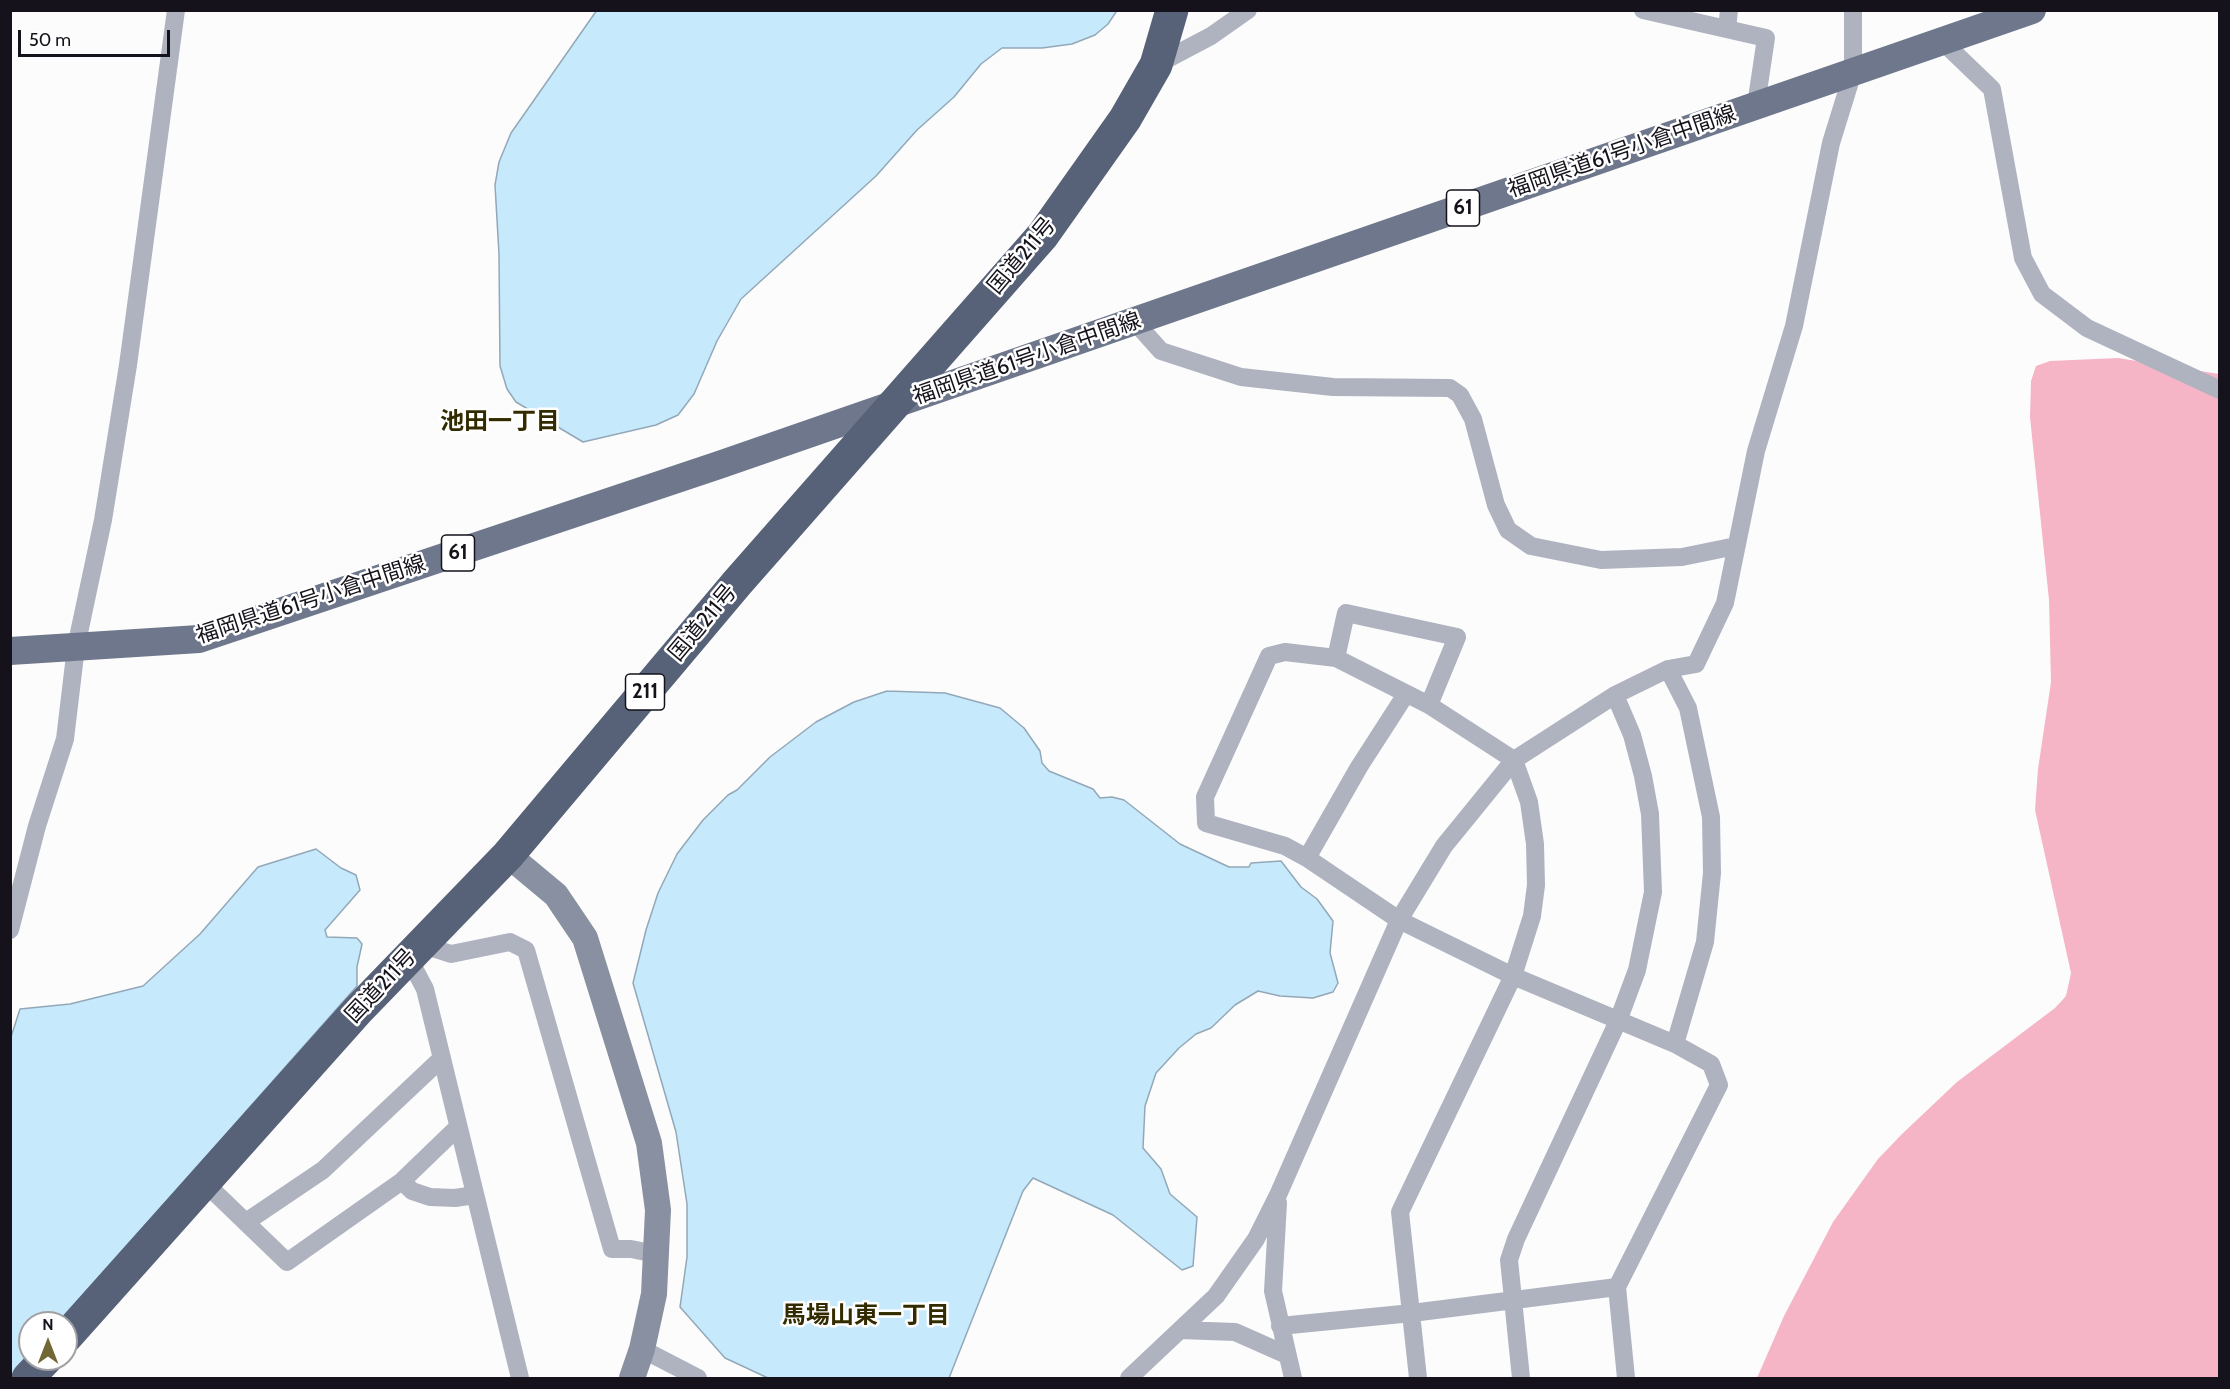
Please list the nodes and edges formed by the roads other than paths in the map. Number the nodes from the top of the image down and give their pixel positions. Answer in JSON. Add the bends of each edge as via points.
{"nodes":[{"id":1,"x":176,"y":10,"type":"edge"},
{"id":2,"x":1172,"y":10,"type":"edge"},
{"id":3,"x":1248,"y":10,"type":"edge"},
{"id":4,"x":1642,"y":10,"type":"edge"},
{"id":5,"x":1729,"y":10,"type":"edge"},
{"id":6,"x":1853,"y":10,"type":"edge"},
{"id":7,"x":2030,"y":11,"type":"edge"},
{"id":8,"x":1727,"y":29,"type":"junction"},
{"id":9,"x":1942,"y":41,"type":"junction"},
{"id":10,"x":1156,"y":65,"type":"junction"},
{"id":11,"x":1853,"y":72,"type":"junction"},
{"id":12,"x":1756,"y":105,"type":"junction"},
{"id":13,"x":1135,"y":322,"type":"junction"},
{"id":14,"x":2220,"y":390,"type":"edge"},
{"id":15,"x":894,"y":404,"type":"junction"},
{"id":16,"x":1736,"y":546,"type":"junction"},
{"id":17,"x":76,"y":647,"type":"junction"},
{"id":18,"x":10,"y":651,"type":"edge"},
{"id":19,"x":1336,"y":658,"type":"junction"},
{"id":20,"x":1668,"y":669,"type":"junction"},
{"id":21,"x":1406,"y":694,"type":"junction"},
{"id":22,"x":1615,"y":695,"type":"junction"},
{"id":23,"x":1429,"y":705,"type":"junction"},
{"id":24,"x":1514,"y":760,"type":"junction"},
{"id":25,"x":508,"y":855,"type":"junction"},
{"id":26,"x":1307,"y":858,"type":"junction"},
{"id":27,"x":1399,"y":920,"type":"junction"},
{"id":28,"x":10,"y":930,"type":"edge"},
{"id":29,"x":414,"y":950,"type":"junction"},
{"id":30,"x":1513,"y":976,"type":"junction"},
{"id":31,"x":1618,"y":1021,"type":"junction"},
{"id":32,"x":1675,"y":1044,"type":"junction"},
{"id":33,"x":442,"y":1058,"type":"junction"},
{"id":34,"x":458,"y":1127,"type":"junction"},
{"id":35,"x":205,"y":1182,"type":"junction"},
{"id":36,"x":402,"y":1182,"type":"junction"},
{"id":37,"x":475,"y":1195,"type":"junction"},
{"id":38,"x":1278,"y":1195,"type":"junction"},
{"id":39,"x":246,"y":1222,"type":"junction"},
{"id":40,"x":656,"y":1254,"type":"junction"},
{"id":41,"x":1617,"y":1287,"type":"junction"},
{"id":42,"x":1513,"y":1300,"type":"junction"},
{"id":43,"x":1412,"y":1313,"type":"junction"},
{"id":44,"x":78,"y":1323,"type":"edge"},
{"id":45,"x":1280,"y":1326,"type":"junction"},
{"id":46,"x":1180,"y":1330,"type":"junction"},
{"id":47,"x":642,"y":1349,"type":"junction"},
{"id":48,"x":1287,"y":1355,"type":"junction"},
{"id":49,"x":520,"y":1378,"type":"edge"},
{"id":50,"x":632,"y":1378,"type":"edge"},
{"id":51,"x":698,"y":1378,"type":"edge"},
{"id":52,"x":1129,"y":1378,"type":"edge"},
{"id":53,"x":1293,"y":1378,"type":"edge"},
{"id":54,"x":1418,"y":1378,"type":"edge"},
{"id":55,"x":1521,"y":1378,"type":"edge"},
{"id":56,"x":1626,"y":1378,"type":"edge"}],
"edges":[{"from":1,"to":17,"type":"street","via":[[128,365],[103,520]]},
{"from":2,"to":10,"type":"highway","name":"国道211号","number":"211"},
{"from":3,"to":10,"type":"street","via":[[1211,36]]},
{"from":4,"to":8,"type":"street"},
{"from":5,"to":8,"type":"street"},
{"from":6,"to":11,"type":"street"},
{"from":7,"to":9,"type":"main road","name":"福岡県道61号小倉中間線","number":"61"},
{"from":8,"to":12,"type":"street","via":[[1766,38]]},
{"from":9,"to":11,"type":"main road","name":"福岡県道61号小倉中間線","number":"61"},
{"from":9,"to":14,"type":"street","via":[[1992,88],[2023,258],[2042,294],[2087,328]]},
{"from":10,"to":15,"type":"highway","name":"国道211号","number":"211","via":[[1125,119],[1043,235]]},
{"from":11,"to":12,"type":"main road","name":"福岡県道61号小倉中間線","number":"61"},
{"from":11,"to":16,"type":"street","via":[[1831,142],[1794,326],[1756,451]]},
{"from":12,"to":13,"type":"main road","name":"福岡県道61号小倉中間線","number":"61"},
{"from":13,"to":15,"type":"main road","name":"福岡県道61号小倉中間線","number":"61"},
{"from":13,"to":16,"type":"street","via":[[1161,351],[1241,377],[1333,387],[1450,388],[1460,395],[1473,419],[1496,505],[1508,530],[1531,546],[1601,560],[1682,556]]},
{"from":15,"to":17,"type":"main road","name":"福岡県道61号小倉中間線","number":"61","via":[[199,639]]},
{"from":15,"to":25,"type":"highway","name":"国道211号","number":"211"},
{"from":16,"to":20,"type":"street","via":[[1725,603],[1696,664]]},
{"from":17,"to":18,"type":"main road","name":"福岡県道61号小倉中間線","number":"61"},
{"from":17,"to":28,"type":"street","via":[[65,739]]},
{"from":19,"to":21,"type":"street"},
{"from":19,"to":23,"type":"street","via":[[1346,613],[1457,637]]},
{"from":19,"to":26,"type":"street","via":[[1285,652],[1269,656],[1205,797],[1206,824],[1285,846]]},
{"from":20,"to":22,"type":"street"},
{"from":20,"to":32,"type":"street","via":[[1688,708],[1711,817],[1712,873],[1705,942]]},
{"from":21,"to":23,"type":"street"},
{"from":21,"to":26,"type":"street"},
{"from":22,"to":24,"type":"street"},
{"from":22,"to":31,"type":"street","via":[[1643,776],[1653,857],[1653,892],[1645,932]]},
{"from":23,"to":24,"type":"street"},
{"from":24,"to":27,"type":"street","via":[[1444,846]]},
{"from":24,"to":30,"type":"street","via":[[1529,802],[1536,885],[1532,916]]},
{"from":25,"to":29,"type":"highway","name":"国道211号","number":"211"},
{"from":25,"to":40,"type":"street","via":[[556,895],[585,938],[649,1143],[658,1210]]},
{"from":26,"to":27,"type":"street"},
{"from":27,"to":30,"type":"street"},
{"from":27,"to":38,"type":"street"},
{"from":29,"to":33,"type":"street"},
{"from":29,"to":35,"type":"highway","name":"国道211号","number":"211"},
{"from":29,"to":40,"type":"street","via":[[451,954],[510,942],[526,950],[612,1249]]},
{"from":30,"to":31,"type":"street"},
{"from":30,"to":43,"type":"street","via":[[1400,1212]]},
{"from":31,"to":32,"type":"street"},
{"from":31,"to":42,"type":"street","via":[[1516,1239],[1509,1260]]},
{"from":32,"to":41,"type":"street","via":[[1711,1064],[1719,1085]]},
{"from":33,"to":34,"type":"street"},
{"from":33,"to":39,"type":"street","via":[[323,1170]]},
{"from":34,"to":36,"type":"street"},
{"from":34,"to":37,"type":"street"},
{"from":35,"to":39,"type":"street"},
{"from":35,"to":44,"type":"highway","name":"国道211号","number":"211"},
{"from":36,"to":37,"type":"street","via":[[412,1191],[430,1197]]},
{"from":36,"to":39,"type":"street","via":[[287,1262]]},
{"from":37,"to":49,"type":"street"},
{"from":38,"to":45,"type":"street","via":[[1273,1291]]},
{"from":38,"to":46,"type":"street","via":[[1256,1239],[1216,1296]]},
{"from":40,"to":47,"type":"street","via":[[654,1294]]},
{"from":41,"to":42,"type":"street"},
{"from":41,"to":56,"type":"street"},
{"from":42,"to":43,"type":"street"},
{"from":42,"to":55,"type":"street"},
{"from":43,"to":45,"type":"street"},
{"from":43,"to":54,"type":"street"},
{"from":45,"to":48,"type":"street"},
{"from":46,"to":48,"type":"street","via":[[1235,1332]]},
{"from":46,"to":52,"type":"street"},
{"from":47,"to":50,"type":"street"},
{"from":47,"to":51,"type":"street"},
{"from":48,"to":53,"type":"street"}]}
